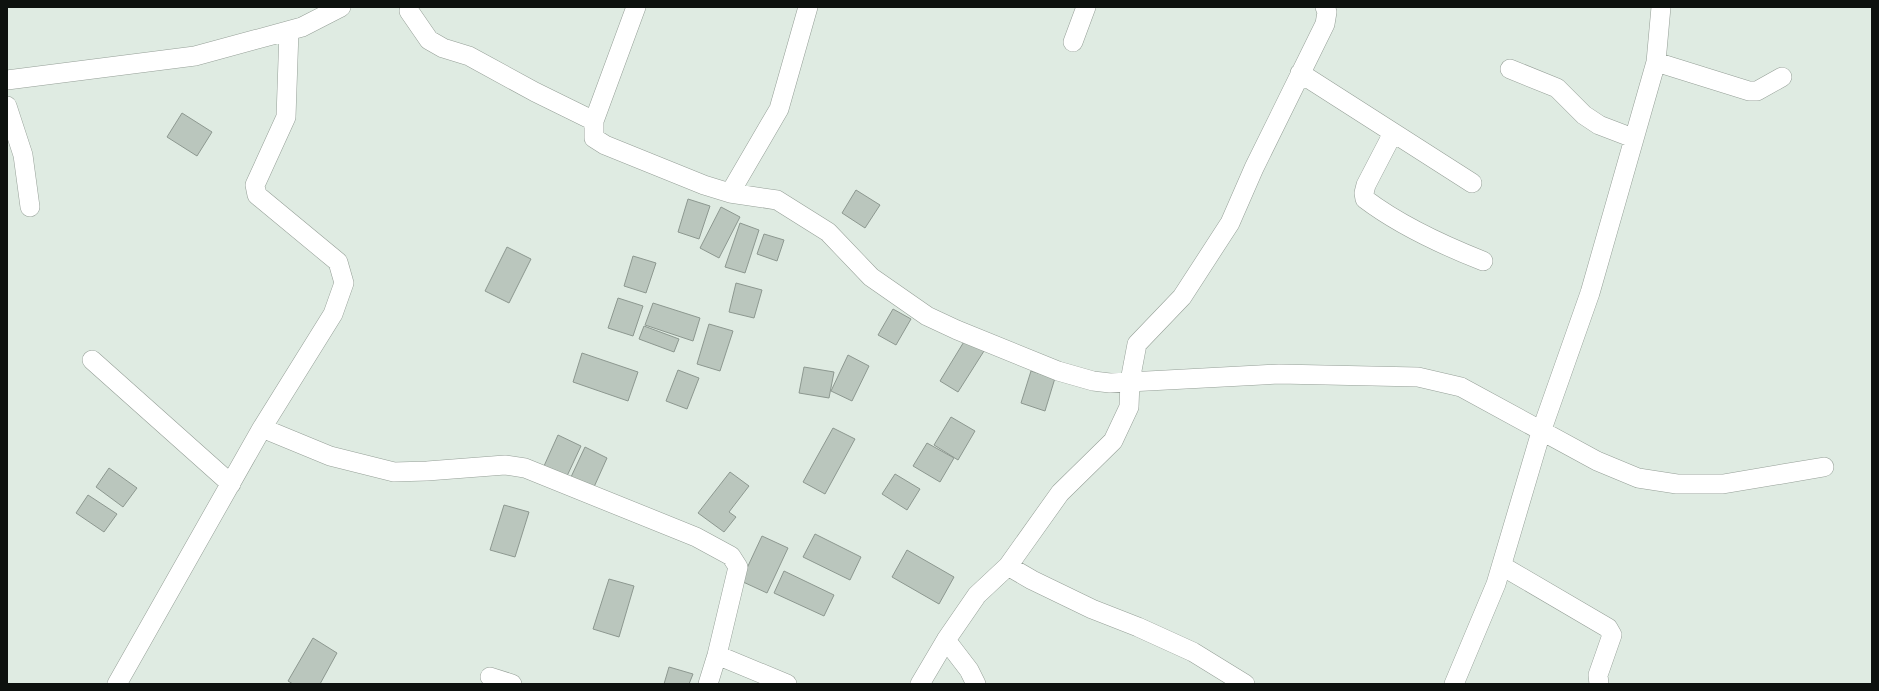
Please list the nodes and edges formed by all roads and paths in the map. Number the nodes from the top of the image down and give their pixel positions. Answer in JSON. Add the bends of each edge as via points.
{"nodes":[{"id":1,"x":341,"y":7,"type":"edge"},
{"id":2,"x":636,"y":7,"type":"edge"},
{"id":3,"x":808,"y":7,"type":"edge"},
{"id":4,"x":1086,"y":7,"type":"edge"},
{"id":5,"x":1325,"y":7,"type":"edge"},
{"id":6,"x":1661,"y":7,"type":"edge"},
{"id":7,"x":409,"y":11,"type":"dead end"},
{"id":8,"x":290,"y":31,"type":"junction"},
{"id":9,"x":1073,"y":42,"type":"dead end"},
{"id":10,"x":1656,"y":62,"type":"junction"},
{"id":11,"x":1510,"y":69,"type":"dead end"},
{"id":12,"x":1300,"y":73,"type":"junction"},
{"id":13,"x":1782,"y":78,"type":"dead end"},
{"id":14,"x":7,"y":80,"type":"edge"},
{"id":15,"x":7,"y":106,"type":"edge"},
{"id":16,"x":594,"y":121,"type":"junction"},
{"id":17,"x":1392,"y":133,"type":"junction"},
{"id":18,"x":1633,"y":138,"type":"junction"},
{"id":19,"x":1472,"y":183,"type":"dead end"},
{"id":20,"x":730,"y":193,"type":"junction"},
{"id":21,"x":30,"y":207,"type":"dead end"},
{"id":22,"x":1483,"y":261,"type":"dead end"},
{"id":23,"x":92,"y":360,"type":"dead end"},
{"id":24,"x":1130,"y":381,"type":"junction"},
{"id":25,"x":262,"y":428,"type":"junction"},
{"id":26,"x":1541,"y":432,"type":"junction"},
{"id":27,"x":1824,"y":467,"type":"dead end"},
{"id":28,"x":231,"y":484,"type":"junction"},
{"id":29,"x":1008,"y":566,"type":"junction"},
{"id":30,"x":1502,"y":566,"type":"junction"},
{"id":31,"x":946,"y":640,"type":"junction"},
{"id":32,"x":717,"y":655,"type":"junction"},
{"id":33,"x":490,"y":677,"type":"dead end"},
{"id":34,"x":117,"y":684,"type":"edge"},
{"id":35,"x":512,"y":684,"type":"edge"},
{"id":36,"x":708,"y":684,"type":"edge"},
{"id":37,"x":787,"y":684,"type":"edge"},
{"id":38,"x":920,"y":684,"type":"edge"},
{"id":39,"x":976,"y":684,"type":"edge"},
{"id":40,"x":1245,"y":684,"type":"edge"},
{"id":41,"x":1454,"y":684,"type":"edge"},
{"id":42,"x":1599,"y":684,"type":"edge"}],
"edges":[{"from":1,"to":8,"type":"street"},
{"from":2,"to":16,"type":"street"},
{"from":3,"to":20,"type":"street","via":[[779,109]]},
{"from":4,"to":9,"type":"street"},
{"from":5,"to":12,"type":"street","via":[[1325,24]]},
{"from":6,"to":10,"type":"street"},
{"from":7,"to":16,"type":"street","via":[[429,40],[443,48],[469,56]]},
{"from":8,"to":14,"type":"street","via":[[195,56]]},
{"from":8,"to":25,"type":"street","via":[[286,116],[255,190],[257,195],[338,262],[344,283],[333,314]]},
{"from":10,"to":13,"type":"street","via":[[1749,91],[1757,91]]},
{"from":10,"to":18,"type":"street"},
{"from":11,"to":18,"type":"street","via":[[1557,88],[1594,122]]},
{"from":12,"to":17,"type":"street"},
{"from":12,"to":24,"type":"street","via":[[1230,223],[1182,297],[1137,344]]},
{"from":15,"to":21,"type":"street","via":[[23,155]]},
{"from":16,"to":20,"type":"street","via":[[594,138],[606,145]]},
{"from":17,"to":19,"type":"street"},
{"from":17,"to":22,"type":"street","via":[[1366,185],[1365,199],[1396,219],[1453,249]]},
{"from":18,"to":26,"type":"street","via":[[1590,293]]},
{"from":20,"to":24,"type":"street","via":[[777,200],[828,232],[871,277],[927,316],[1058,371],[1093,381]]},
{"from":23,"to":28,"type":"street"},
{"from":24,"to":26,"type":"street","via":[[1279,374],[1418,377],[1461,387]]},
{"from":24,"to":29,"type":"street","via":[[1129,408],[1113,441],[1060,493]]},
{"from":25,"to":28,"type":"street"},
{"from":25,"to":32,"type":"street","via":[[330,456],[394,472],[506,465],[525,468],[696,537],[732,556],[738,567]]},
{"from":26,"to":27,"type":"street","via":[[1597,461],[1638,478],[1677,484],[1722,484]]},
{"from":26,"to":30,"type":"street"},
{"from":28,"to":34,"type":"street"},
{"from":29,"to":31,"type":"street","via":[[977,595]]},
{"from":29,"to":40,"type":"street","via":[[1092,609],[1193,652]]},
{"from":30,"to":41,"type":"street"},
{"from":30,"to":42,"type":"street","via":[[1608,628],[1612,635],[1598,675]]},
{"from":31,"to":38,"type":"street"},
{"from":31,"to":39,"type":"street","via":[[970,670]]},
{"from":32,"to":36,"type":"street"},
{"from":32,"to":37,"type":"street"},
{"from":33,"to":35,"type":"street"}]}
